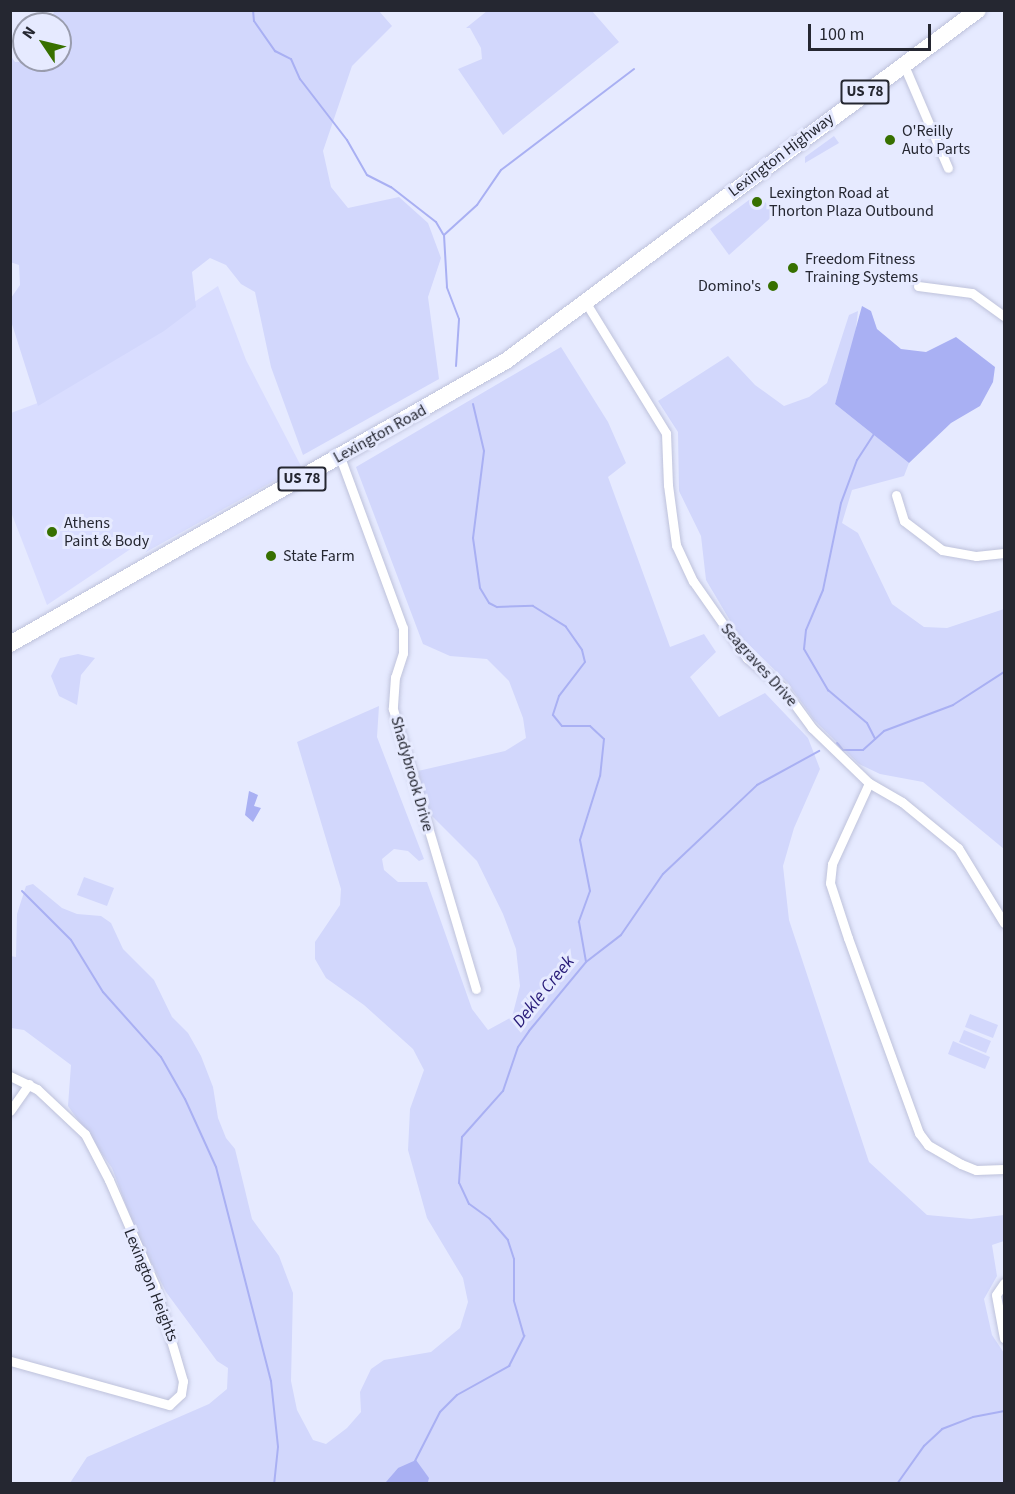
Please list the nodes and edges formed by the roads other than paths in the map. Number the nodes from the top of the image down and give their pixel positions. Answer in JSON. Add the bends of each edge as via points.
{"nodes":[{"id":1,"x":978,"y":10,"type":"edge"},
{"id":2,"x":903,"y":63,"type":"junction"},
{"id":3,"x":948,"y":168,"type":"dead end"},
{"id":4,"x":918,"y":286,"type":"dead end"},
{"id":5,"x":586,"y":303,"type":"junction"},
{"id":6,"x":1005,"y":315,"type":"edge"},
{"id":7,"x":340,"y":457,"type":"junction"},
{"id":8,"x":896,"y":495,"type":"dead end"},
{"id":9,"x":1005,"y":553,"type":"edge"},
{"id":10,"x":10,"y":644,"type":"edge"},
{"id":11,"x":869,"y":783,"type":"junction"},
{"id":12,"x":1005,"y":923,"type":"edge"},
{"id":13,"x":476,"y":989,"type":"dead end"},
{"id":14,"x":10,"y":1076,"type":"edge"},
{"id":15,"x":29,"y":1084,"type":"junction"},
{"id":16,"x":10,"y":1111,"type":"edge"},
{"id":17,"x":1005,"y":1169,"type":"edge"},
{"id":18,"x":1005,"y":1283,"type":"edge"},
{"id":19,"x":1005,"y":1338,"type":"edge"},
{"id":20,"x":10,"y":1361,"type":"edge"}],
"edges":[{"from":1,"to":2,"type":"highway","name":"Lexington Highway","number":"US 78"},
{"from":2,"to":3,"type":"street"},
{"from":2,"to":5,"type":"highway","name":"Lexington Highway","number":"US 78"},
{"from":4,"to":6,"type":"street","via":[[972,293]]},
{"from":5,"to":7,"type":"highway","name":"Lexington Road","number":"US 78","via":[[490,371]]},
{"from":5,"to":11,"type":"street","name":"Seagraves Drive","via":[[666,433],[676,545],[693,581],[747,658],[782,687],[813,728]]},
{"from":7,"to":10,"type":"highway","name":"Lexington Road","number":"US 78"},
{"from":7,"to":13,"type":"street","name":"Shadybrook Drive","via":[[403,628],[403,653],[395,677],[393,709]]},
{"from":8,"to":9,"type":"street","via":[[904,520],[942,550],[976,556]]},
{"from":11,"to":12,"type":"street","name":"Seagraves Drive","via":[[902,802],[958,848]]},
{"from":11,"to":17,"type":"street","via":[[832,864],[830,883],[848,938],[920,1133],[928,1145],[976,1170]]},
{"from":14,"to":15,"type":"street","name":"Lexington Heights"},
{"from":15,"to":16,"type":"street"},
{"from":15,"to":20,"type":"street","name":"Lexington Heights","via":[[85,1134],[110,1180],[166,1317],[183,1381],[181,1394],[169,1405]]},
{"from":18,"to":19,"type":"street","via":[[996,1295]]}]}
